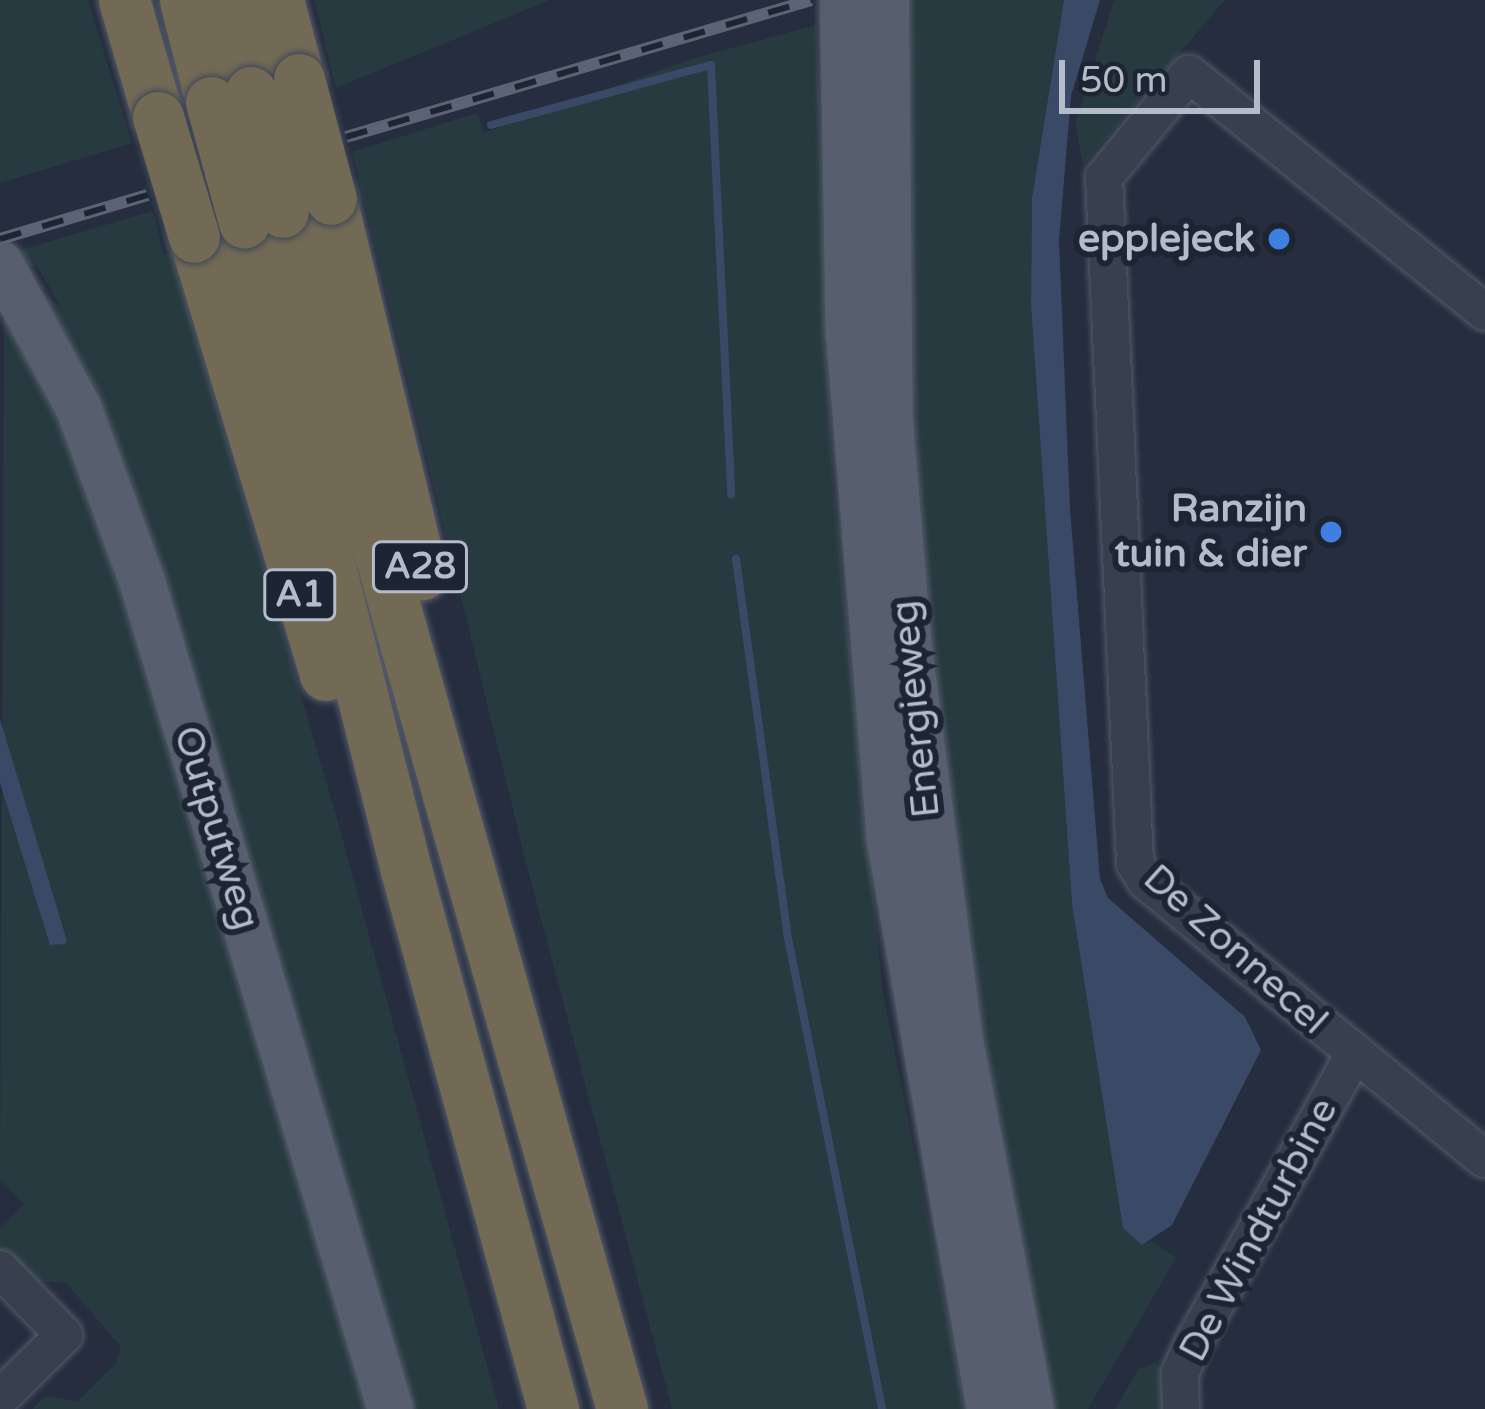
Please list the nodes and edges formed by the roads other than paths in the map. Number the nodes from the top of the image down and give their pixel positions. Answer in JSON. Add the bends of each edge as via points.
{"nodes":[{"id":1,"x":124,"y":0,"type":"edge"},
{"id":2,"x":184,"y":0,"type":"edge"},
{"id":3,"x":227,"y":0,"type":"edge"},
{"id":4,"x":278,"y":0,"type":"edge"},
{"id":5,"x":842,"y":0,"type":"edge"},
{"id":6,"x":886,"y":0,"type":"edge"},
{"id":7,"x":254,"y":91,"type":"junction"},
{"id":8,"x":862,"y":96,"type":"junction"},
{"id":9,"x":286,"y":212,"type":"junction"},
{"id":10,"x":12,"y":282,"type":"edge"},
{"id":11,"x":1485,"y":312,"type":"edge"},
{"id":12,"x":427,"y":945,"type":"junction"},
{"id":13,"x":1354,"y":1055,"type":"junction"},
{"id":14,"x":1485,"y":1159,"type":"edge"},
{"id":15,"x":0,"y":1269,"type":"edge"},
{"id":16,"x":0,"y":1398,"type":"edge"},
{"id":17,"x":390,"y":1409,"type":"edge"},
{"id":18,"x":554,"y":1409,"type":"edge"},
{"id":19,"x":622,"y":1409,"type":"edge"},
{"id":20,"x":989,"y":1409,"type":"edge"},
{"id":21,"x":1030,"y":1409,"type":"edge"},
{"id":22,"x":1181,"y":1409,"type":"edge"}],
"edges":[{"from":1,"to":12,"type":"highway","number":"A1","bridge":true,"via":[[319,660]]},
{"from":2,"to":7,"type":"highway","number":"A28"},
{"from":3,"to":7,"type":"highway","number":"A28"},
{"from":4,"to":7,"type":"highway","number":"A28"},
{"from":5,"to":8,"type":"main road","name":"Energieweg"},
{"from":6,"to":8,"type":"main road","name":"Energieweg"},
{"from":7,"to":9,"type":"highway","number":"A28","bridge":true},
{"from":7,"to":9,"type":"highway","number":"A28","bridge":true},
{"from":8,"to":20,"type":"main road","name":"Energieweg","via":[[863,571],[889,839]]},
{"from":8,"to":21,"type":"main road","name":"Energieweg","via":[[929,834],[992,1228]]},
{"from":9,"to":12,"type":"highway","number":"A28"},
{"from":9,"to":19,"type":"highway","number":"A28"},
{"from":10,"to":17,"type":"main road","name":"Outputweg","via":[[78,407],[142,582]]},
{"from":11,"to":13,"type":"street","name":"De Zonnecel","via":[[1189,74],[1104,176],[1130,844],[1146,881]]},
{"from":12,"to":18,"type":"highway","number":"A28"},
{"from":13,"to":14,"type":"street","name":"De Zonnecel"},
{"from":13,"to":22,"type":"street","name":"De Windturbine","via":[[1193,1342],[1180,1373]]},
{"from":15,"to":16,"type":"street","via":[[64,1334]]}]}
